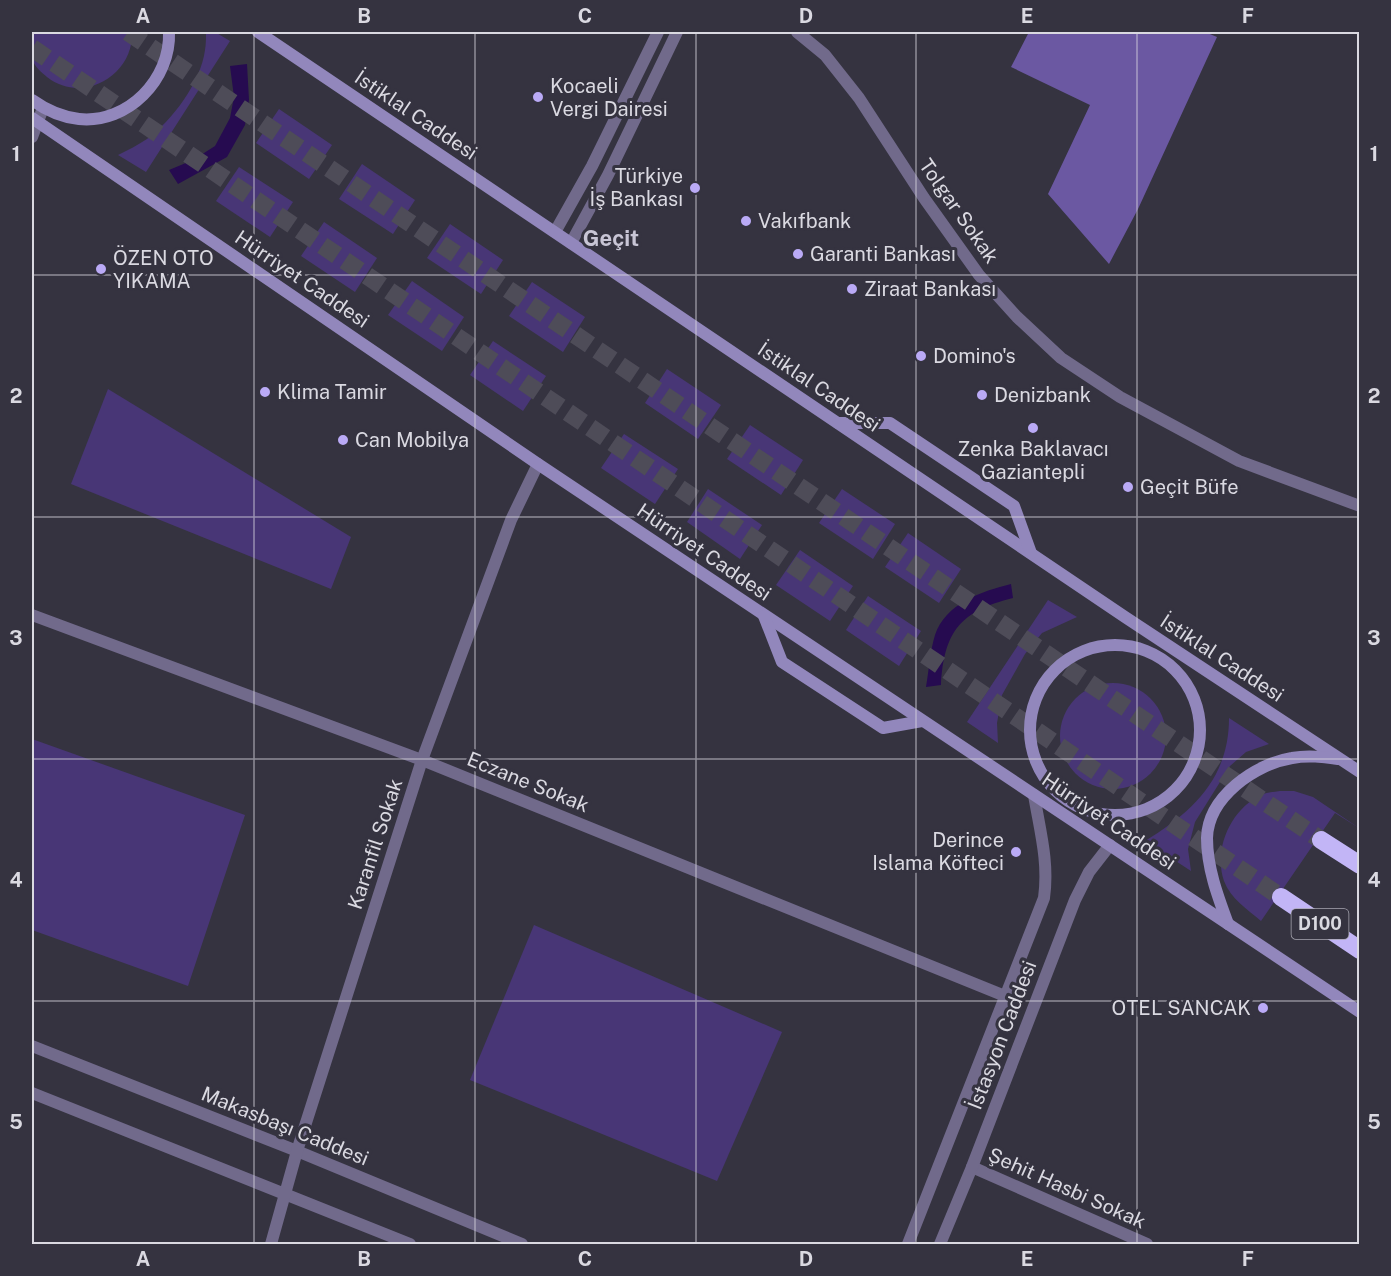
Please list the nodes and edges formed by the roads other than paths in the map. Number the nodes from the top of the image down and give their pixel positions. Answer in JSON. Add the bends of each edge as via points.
{"nodes":[{"id":1,"x":170,"y":32,"type":"edge"},
{"id":2,"x":258,"y":32,"type":"edge"},
{"id":3,"x":658,"y":32,"type":"edge"},
{"id":4,"x":677,"y":32,"type":"edge"},
{"id":5,"x":797,"y":32,"type":"edge"},
{"id":6,"x":32,"y":100,"type":"edge"},
{"id":7,"x":38,"y":107,"type":"edge"},
{"id":8,"x":34,"y":119,"type":"edge"},
{"id":9,"x":32,"y":137,"type":"edge"},
{"id":10,"x":85,"y":155,"type":"junction"},
{"id":11,"x":555,"y":232,"type":"junction"},
{"id":12,"x":571,"y":243,"type":"junction"},
{"id":13,"x":838,"y":423,"type":"junction"},
{"id":14,"x":538,"y":464,"type":"junction"},
{"id":15,"x":1359,"y":506,"type":"edge"},
{"id":16,"x":1031,"y":553,"type":"junction"},
{"id":17,"x":32,"y":615,"type":"edge"},
{"id":18,"x":764,"y":616,"type":"junction"},
{"id":19,"x":1125,"y":617,"type":"junction"},
{"id":20,"x":1155,"y":656,"type":"junction"},
{"id":21,"x":1202,"y":668,"type":"junction"},
{"id":22,"x":922,"y":720,"type":"junction"},
{"id":23,"x":1340,"y":759,"type":"junction"},
{"id":24,"x":422,"y":760,"type":"junction"},
{"id":25,"x":1359,"y":772,"type":"edge"},
{"id":26,"x":1034,"y":795,"type":"junction"},
{"id":27,"x":1076,"y":806,"type":"junction"},
{"id":28,"x":1321,"y":840,"type":"tunnel mouth"},
{"id":29,"x":1110,"y":845,"type":"junction"},
{"id":30,"x":1359,"y":865,"type":"edge"},
{"id":31,"x":1281,"y":897,"type":"tunnel mouth"},
{"id":32,"x":1228,"y":924,"type":"junction"},
{"id":33,"x":1359,"y":950,"type":"edge"},
{"id":34,"x":1005,"y":996,"type":"junction"},
{"id":35,"x":1359,"y":1012,"type":"edge"},
{"id":36,"x":32,"y":1046,"type":"edge"},
{"id":37,"x":32,"y":1093,"type":"edge"},
{"id":38,"x":297,"y":1151,"type":"junction"},
{"id":39,"x":972,"y":1167,"type":"junction"},
{"id":40,"x":285,"y":1195,"type":"junction"},
{"id":41,"x":271,"y":1245,"type":"edge"},
{"id":42,"x":410,"y":1245,"type":"edge"},
{"id":43,"x":522,"y":1245,"type":"edge"},
{"id":44,"x":908,"y":1245,"type":"edge"},
{"id":45,"x":940,"y":1245,"type":"edge"},
{"id":46,"x":1147,"y":1245,"type":"edge"}],
"edges":[{"from":1,"to":7,"type":"main road","via":[[165,62],[152,86],[133,104],[107,116],[80,119]]},
{"from":2,"to":11,"type":"main road","name":"İstiklal Caddesi"},
{"from":3,"to":11,"type":"street"},
{"from":4,"to":12,"type":"street"},
{"from":5,"to":15,"type":"street","name":"Tolgar Sokak","via":[[825,55],[859,98],[979,275],[1061,358],[1120,397],[1239,461]]},
{"from":6,"to":7,"type":"main road"},
{"from":7,"to":8,"type":"street"},
{"from":7,"to":10,"type":"main road"},
{"from":8,"to":9,"type":"street"},
{"from":8,"to":10,"type":"main road","name":"Hürriyet Caddesi"},
{"from":10,"to":14,"type":"main road","name":"Hürriyet Caddesi"},
{"from":11,"to":12,"type":"main road","name":"İstiklal Caddesi"},
{"from":12,"to":13,"type":"main road","name":"İstiklal Caddesi"},
{"from":13,"to":16,"type":"main road","name":"İstiklal Caddesi"},
{"from":13,"to":16,"type":"main road","via":[[890,423],[1014,506]]},
{"from":14,"to":18,"type":"main road","name":"Hürriyet Caddesi"},
{"from":14,"to":24,"type":"street","name":"Karanfil Sokak","via":[[511,520]]},
{"from":16,"to":19,"type":"main road","name":"İstiklal Caddesi"},
{"from":17,"to":24,"type":"street","name":"Eczane Sokak"},
{"from":18,"to":22,"type":"main road","name":"Hürriyet Caddesi"},
{"from":18,"to":22,"type":"main road","via":[[782,662],[883,728]]},
{"from":19,"to":20,"type":"main road"},
{"from":19,"to":21,"type":"main road","name":"İstiklal Caddesi"},
{"from":20,"to":21,"type":"main road"},
{"from":20,"to":27,"type":"main road","via":[[1169,664],[1187,685],[1198,711],[1199,738],[1192,765],[1177,788],[1156,805],[1130,814],[1102,814]]},
{"from":20,"to":27,"type":"main road","via":[[1117,645],[1089,648],[1064,662],[1044,682],[1032,709],[1029,737],[1037,765],[1053,788]]},
{"from":21,"to":23,"type":"main road","name":"İstiklal Caddesi"},
{"from":22,"to":26,"type":"main road","name":"Hürriyet Caddesi"},
{"from":23,"to":25,"type":"main road","name":"İstiklal Caddesi"},
{"from":23,"to":32,"type":"main road","via":[[1291,758],[1250,775],[1225,797],[1211,820],[1207,838],[1215,887]]},
{"from":24,"to":34,"type":"street","name":"Eczane Sokak"},
{"from":24,"to":38,"type":"street","name":"Karanfil Sokak"},
{"from":26,"to":27,"type":"main road"},
{"from":26,"to":29,"type":"main road","name":"Hürriyet Caddesi"},
{"from":26,"to":34,"type":"street","via":[[1046,857],[1044,898]]},
{"from":27,"to":29,"type":"main road"},
{"from":28,"to":30,"type":"highway"},
{"from":29,"to":32,"type":"main road","name":"Hürriyet Caddesi"},
{"from":29,"to":39,"type":"street","name":"İstasyon Caddesi","via":[[1089,872],[1075,900]]},
{"from":31,"to":33,"type":"highway","number":"D100"},
{"from":32,"to":35,"type":"main road","name":"Hürriyet Caddesi"},
{"from":34,"to":44,"type":"street"},
{"from":36,"to":38,"type":"street","name":"Makasbaşı Caddesi"},
{"from":37,"to":40,"type":"street"},
{"from":38,"to":40,"type":"street","name":"Karanfil Sokak"},
{"from":38,"to":43,"type":"street","name":"Makasbaşı Caddesi"},
{"from":39,"to":45,"type":"street","name":"İstasyon Caddesi"},
{"from":39,"to":46,"type":"street","name":"Şehit Hasbi Sokak"},
{"from":40,"to":41,"type":"street","name":"Karanfil Sokak"},
{"from":40,"to":42,"type":"street"}]}
